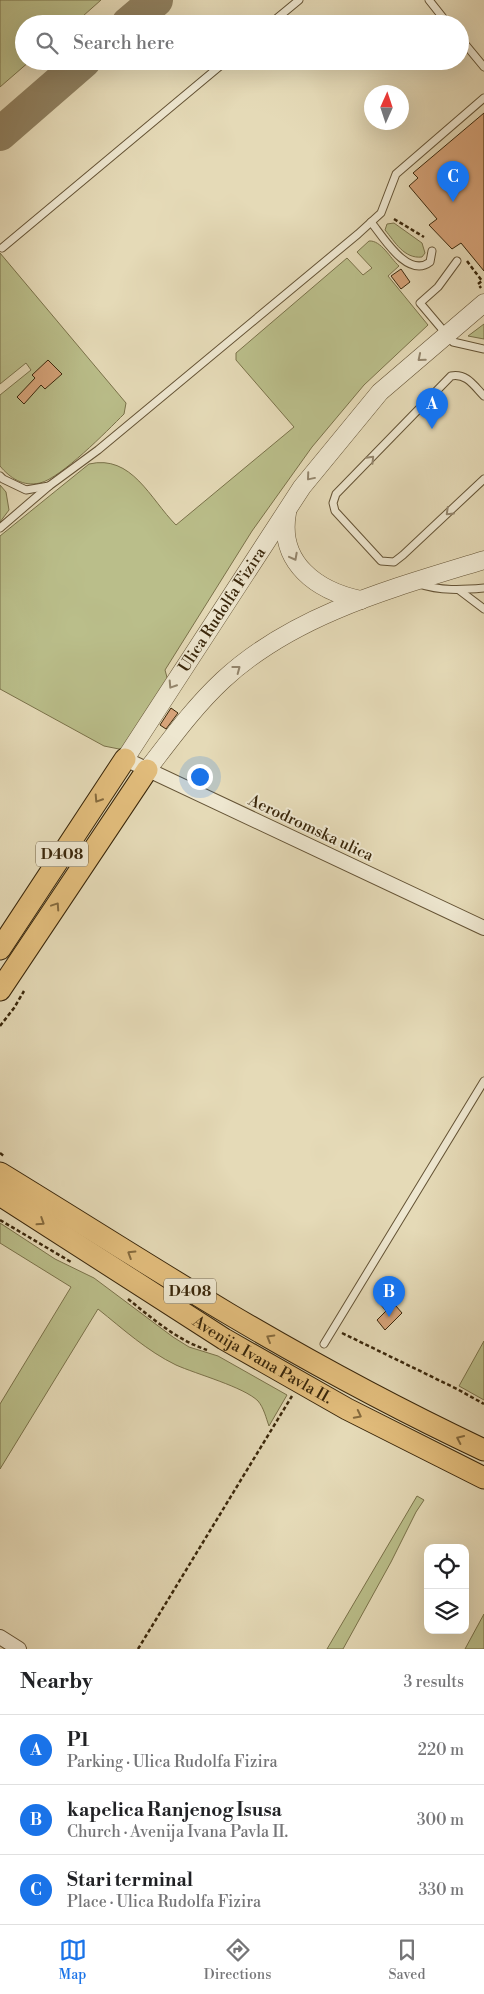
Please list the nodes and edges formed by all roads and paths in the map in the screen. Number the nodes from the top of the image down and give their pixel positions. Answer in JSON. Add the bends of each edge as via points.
{"nodes":[{"id":1,"x":299,"y":0,"type":"edge"},
{"id":2,"x":429,"y":0,"type":"edge"},
{"id":3,"x":281,"y":15,"type":"edge"},
{"id":4,"x":441,"y":15,"type":"edge"},
{"id":5,"x":469,"y":49,"type":"edge"},
{"id":6,"x":484,"y":67,"type":"edge"},
{"id":7,"x":215,"y":70,"type":"edge"},
{"id":8,"x":484,"y":98,"type":"edge"},
{"id":9,"x":394,"y":219,"type":"dead end"},
{"id":10,"x":371,"y":222,"type":"junction"},
{"id":11,"x":424,"y":237,"type":"dead end"},
{"id":12,"x":2,"y":248,"type":"dead end"},
{"id":13,"x":432,"y":251,"type":"dead end"},
{"id":14,"x":457,"y":261,"type":"joint"},
{"id":15,"x":481,"y":300,"type":"edge"},
{"id":16,"x":446,"y":336,"type":"junction"},
{"id":17,"x":484,"y":349,"type":"edge"},
{"id":18,"x":484,"y":396,"type":"edge"},
{"id":19,"x":0,"y":476,"type":"edge"},
{"id":20,"x":484,"y":479,"type":"edge"},
{"id":21,"x":49,"y":486,"type":"junction"},
{"id":22,"x":287,"y":510,"type":"junction"},
{"id":23,"x":0,"y":528,"type":"edge"},
{"id":24,"x":484,"y":551,"type":"edge"},
{"id":25,"x":484,"y":560,"type":"edge"},
{"id":26,"x":455,"y":569,"type":"junction"},
{"id":27,"x":414,"y":583,"type":"junction"},
{"id":28,"x":484,"y":588,"type":"edge"},
{"id":29,"x":459,"y":590,"type":"junction"},
{"id":30,"x":361,"y":600,"type":"junction"},
{"id":31,"x":484,"y":609,"type":"edge"},
{"id":32,"x":124,"y":759,"type":"junction"},
{"id":33,"x":147,"y":770,"type":"junction"},
{"id":34,"x":484,"y":928,"type":"edge"},
{"id":35,"x":0,"y":950,"type":"edge"},
{"id":36,"x":0,"y":990,"type":"edge"},
{"id":37,"x":24,"y":991,"type":"dead end"},
{"id":38,"x":0,"y":1026,"type":"edge"},
{"id":39,"x":484,"y":1082,"type":"edge"},
{"id":40,"x":0,"y":1172,"type":"edge"},
{"id":41,"x":0,"y":1195,"type":"edge"},
{"id":42,"x":334,"y":1329,"type":"junction"},
{"id":43,"x":324,"y":1344,"type":"dead end"},
{"id":44,"x":291,"y":1398,"type":"dead end"},
{"id":45,"x":484,"y":1404,"type":"edge"},
{"id":46,"x":484,"y":1450,"type":"edge"},
{"id":47,"x":484,"y":1478,"type":"edge"},
{"id":48,"x":0,"y":1637,"type":"edge"},
{"id":49,"x":19,"y":1649,"type":"edge"},
{"id":50,"x":138,"y":1649,"type":"edge"}],
"edges":[{"from":1,"to":3,"type":"lane"},
{"from":2,"to":4,"type":"lane"},
{"from":5,"to":6,"type":"lane"},
{"from":7,"to":12,"type":"lane"},
{"from":8,"to":10,"type":"lane","via":[[396,174],[381,213]]},
{"from":9,"to":11,"type":"path"},
{"from":10,"to":13,"type":"lane","via":[[399,256],[413,265],[426,266]]},
{"from":10,"to":21,"type":"lane","via":[[98,450]]},
{"from":14,"to":15,"type":"path","via":[[463,256],[482,281],[478,284]]},
{"from":14,"to":16,"type":"lane","via":[[438,287],[420,303]]},
{"from":15,"to":16,"type":"street","name":"Ulica Rudolfa Fizira"},
{"from":16,"to":17,"type":"lane","via":[[457,344]]},
{"from":16,"to":22,"type":"street","name":"Ulica Rudolfa Fizira","one_way":true,"via":[[380,392]]},
{"from":20,"to":18,"type":"lane","one_way":true,"via":[[394,562],[382,562],[335,511],[333,503],[336,494],[451,376],[459,374],[466,378]]},
{"from":19,"to":21,"type":"lane","via":[[26,490]]},
{"from":21,"to":23,"type":"lane"},
{"from":22,"to":30,"type":"street","one_way":true,"via":[[286,536],[298,565],[321,586]]},
{"from":22,"to":32,"type":"street","name":"Ulica Rudolfa Fizira","one_way":true},
{"from":24,"to":26,"type":"lane"},
{"from":25,"to":26,"type":"street"},
{"from":26,"to":27,"type":"street"},
{"from":27,"to":29,"type":"lane"},
{"from":27,"to":30,"type":"street"},
{"from":28,"to":29,"type":"lane"},
{"from":29,"to":31,"type":"lane"},
{"from":33,"to":30,"type":"street","one_way":true,"via":[[198,705],[225,678],[300,627]]},
{"from":32,"to":33,"type":"street","name":"Aerodromska ulica"},
{"from":32,"to":35,"type":"main road","name":"Ulica Rudolfa Fizira","number":"D408","one_way":true},
{"from":33,"to":34,"type":"street","name":"Aerodromska ulica"},
{"from":36,"to":33,"type":"main road","number":"D408","one_way":true},
{"from":37,"to":38,"type":"path"},
{"from":39,"to":42,"type":"lane"},
{"from":46,"to":40,"type":"main road","name":"Avenija Ivana Pavla II.","number":"D408","one_way":true,"via":[[378,1398],[271,1338]]},
{"from":41,"to":47,"type":"main road","name":"Avenija Ivana Pavla II.","number":"D408","one_way":true,"via":[[256,1358],[355,1414]]},
{"from":42,"to":43,"type":"lane"},
{"from":42,"to":45,"type":"path"},
{"from":44,"to":50,"type":"path"},
{"from":48,"to":49,"type":"street"}]}
